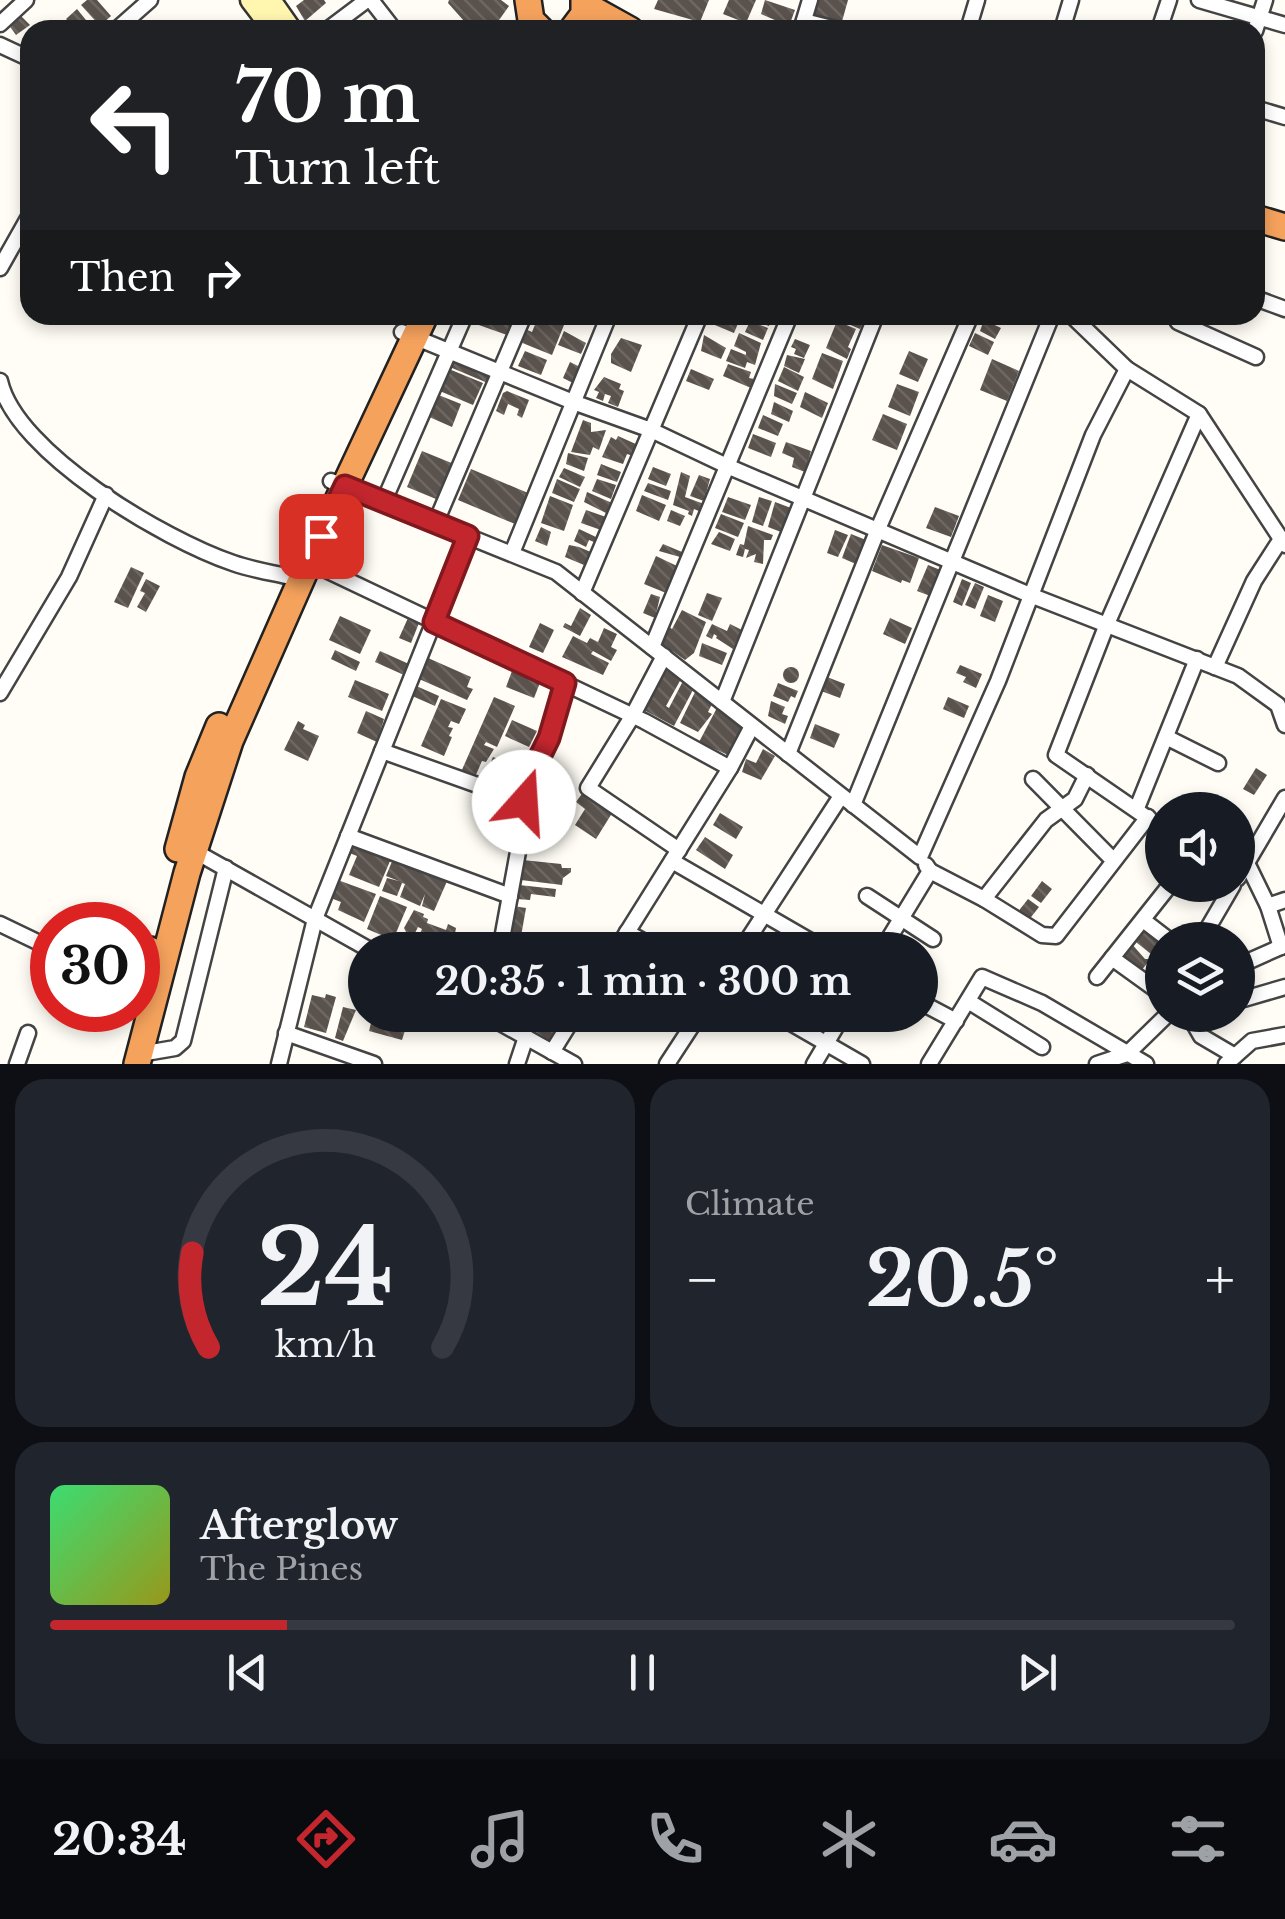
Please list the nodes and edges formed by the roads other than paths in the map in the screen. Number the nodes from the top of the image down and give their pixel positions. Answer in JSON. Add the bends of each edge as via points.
{"nodes":[{"id":1,"x":26,"y":0,"type":"edge"},
{"id":2,"x":150,"y":0,"type":"edge"},
{"id":3,"x":251,"y":0,"type":"edge"},
{"id":4,"x":369,"y":0,"type":"edge"},
{"id":5,"x":1199,"y":0,"type":"edge"},
{"id":6,"x":584,"y":2,"type":"edge"},
{"id":7,"x":127,"y":20,"type":"edge"},
{"id":8,"x":266,"y":20,"type":"edge"},
{"id":9,"x":341,"y":20,"type":"edge"},
{"id":10,"x":386,"y":20,"type":"edge"},
{"id":11,"x":614,"y":20,"type":"edge"},
{"id":12,"x":1247,"y":20,"type":"edge"},
{"id":13,"x":0,"y":24,"type":"edge"},
{"id":14,"x":20,"y":232,"type":"edge"},
{"id":15,"x":0,"y":268,"type":"edge"},
{"id":16,"x":413,"y":325,"type":"edge"},
{"id":17,"x":461,"y":325,"type":"edge"},
{"id":18,"x":520,"y":325,"type":"edge"},
{"id":19,"x":606,"y":325,"type":"edge"},
{"id":20,"x":696,"y":325,"type":"edge"},
{"id":21,"x":786,"y":325,"type":"edge"},
{"id":22,"x":872,"y":325,"type":"edge"},
{"id":23,"x":967,"y":325,"type":"edge"},
{"id":24,"x":1048,"y":325,"type":"edge"},
{"id":25,"x":1082,"y":325,"type":"edge"},
{"id":26,"x":1185,"y":325,"type":"edge"},
{"id":27,"x":1205,"y":325,"type":"edge"},
{"id":28,"x":1203,"y":333,"type":"junction"},
{"id":29,"x":450,"y":351,"type":"junction"},
{"id":30,"x":1256,"y":356,"type":"dead end"},
{"id":31,"x":1128,"y":369,"type":"junction"},
{"id":32,"x":499,"y":372,"type":"junction"},
{"id":33,"x":0,"y":381,"type":"edge"},
{"id":34,"x":573,"y":402,"type":"junction"},
{"id":35,"x":2,"y":403,"type":"edge"},
{"id":36,"x":1199,"y":414,"type":"junction"},
{"id":37,"x":651,"y":430,"type":"junction"},
{"id":38,"x":727,"y":466,"type":"junction"},
{"id":39,"x":338,"y":483,"type":"junction"},
{"id":40,"x":106,"y":494,"type":"junction"},
{"id":41,"x":802,"y":497,"type":"junction"},
{"id":42,"x":384,"y":501,"type":"junction"},
{"id":43,"x":436,"y":522,"type":"junction"},
{"id":44,"x":878,"y":529,"type":"junction"},
{"id":45,"x":468,"y":536,"type":"junction"},
{"id":46,"x":1283,"y":542,"type":"edge"},
{"id":47,"x":512,"y":553,"type":"junction"},
{"id":48,"x":954,"y":561,"type":"junction"},
{"id":49,"x":309,"y":562,"type":"junction"},
{"id":50,"x":286,"y":576,"type":"junction"},
{"id":51,"x":582,"y":593,"type":"junction"},
{"id":52,"x":1030,"y":594,"type":"junction"},
{"id":53,"x":434,"y":622,"type":"junction"},
{"id":54,"x":1107,"y":624,"type":"junction"},
{"id":55,"x":658,"y":651,"type":"junction"},
{"id":56,"x":1197,"y":660,"type":"junction"},
{"id":57,"x":1215,"y":667,"type":"junction"},
{"id":58,"x":565,"y":683,"type":"junction"},
{"id":59,"x":0,"y":693,"type":"edge"},
{"id":60,"x":722,"y":702,"type":"junction"},
{"id":61,"x":633,"y":715,"type":"junction"},
{"id":62,"x":1283,"y":715,"type":"edge"},
{"id":63,"x":752,"y":726,"type":"junction"},
{"id":64,"x":1166,"y":737,"type":"junction"},
{"id":65,"x":382,"y":751,"type":"junction"},
{"id":66,"x":788,"y":754,"type":"junction"},
{"id":67,"x":1218,"y":763,"type":"dead end"},
{"id":68,"x":730,"y":768,"type":"junction"},
{"id":69,"x":1087,"y":775,"type":"junction"},
{"id":70,"x":1033,"y":780,"type":"dead end"},
{"id":71,"x":1285,"y":798,"type":"edge"},
{"id":72,"x":847,"y":801,"type":"junction"},
{"id":73,"x":524,"y":802,"type":"junction"},
{"id":74,"x":1063,"y":808,"type":"junction"},
{"id":75,"x":1143,"y":813,"type":"junction"},
{"id":76,"x":348,"y":836,"type":"junction"},
{"id":77,"x":187,"y":847,"type":"junction"},
{"id":78,"x":1255,"y":853,"type":"edge"},
{"id":79,"x":675,"y":856,"type":"junction"},
{"id":80,"x":920,"y":857,"type":"junction"},
{"id":81,"x":1113,"y":860,"type":"junction"},
{"id":82,"x":226,"y":868,"type":"junction"},
{"id":83,"x":930,"y":870,"type":"junction"},
{"id":84,"x":1255,"y":881,"type":"edge"},
{"id":85,"x":510,"y":896,"type":"junction"},
{"id":86,"x":867,"y":896,"type":"dead end"},
{"id":87,"x":984,"y":899,"type":"junction"},
{"id":88,"x":1285,"y":900,"type":"edge"},
{"id":89,"x":1156,"y":902,"type":"edge"},
{"id":90,"x":1222,"y":902,"type":"edge"},
{"id":91,"x":1268,"y":906,"type":"junction"},
{"id":92,"x":763,"y":916,"type":"junction"},
{"id":93,"x":315,"y":918,"type":"junction"},
{"id":94,"x":901,"y":919,"type":"junction"},
{"id":95,"x":1142,"y":920,"type":"junction"},
{"id":96,"x":1145,"y":922,"type":"edge"},
{"id":97,"x":1211,"y":922,"type":"edge"},
{"id":98,"x":0,"y":924,"type":"edge"},
{"id":99,"x":503,"y":932,"type":"edge"},
{"id":100,"x":627,"y":932,"type":"edge"},
{"id":101,"x":753,"y":932,"type":"edge"},
{"id":102,"x":793,"y":932,"type":"edge"},
{"id":103,"x":893,"y":932,"type":"edge"},
{"id":104,"x":922,"y":932,"type":"edge"},
{"id":105,"x":160,"y":933,"type":"edge"},
{"id":106,"x":348,"y":937,"type":"edge"},
{"id":107,"x":30,"y":938,"type":"edge"},
{"id":108,"x":1283,"y":946,"type":"edge"},
{"id":109,"x":1112,"y":958,"type":"junction"},
{"id":110,"x":1255,"y":958,"type":"edge"},
{"id":111,"x":1097,"y":978,"type":"dead end"},
{"id":112,"x":1145,"y":982,"type":"edge"},
{"id":113,"x":1285,"y":987,"type":"edge"},
{"id":114,"x":1255,"y":997,"type":"edge"},
{"id":115,"x":968,"y":1001,"type":"junction"},
{"id":116,"x":938,"y":1012,"type":"edge"},
{"id":117,"x":956,"y":1021,"type":"junction"},
{"id":118,"x":136,"y":1032,"type":"edge"},
{"id":119,"x":516,"y":1032,"type":"edge"},
{"id":120,"x":564,"y":1032,"type":"edge"},
{"id":121,"x":687,"y":1032,"type":"edge"},
{"id":122,"x":808,"y":1032,"type":"edge"},
{"id":123,"x":833,"y":1032,"type":"edge"},
{"id":124,"x":1199,"y":1032,"type":"edge"},
{"id":125,"x":286,"y":1033,"type":"junction"},
{"id":126,"x":28,"y":1034,"type":"dead end"},
{"id":127,"x":1147,"y":1034,"type":"edge"},
{"id":128,"x":1285,"y":1036,"type":"edge"},
{"id":129,"x":526,"y":1038,"type":"junction"},
{"id":130,"x":827,"y":1042,"type":"junction"},
{"id":131,"x":1042,"y":1047,"type":"dead end"},
{"id":132,"x":552,"y":1052,"type":"junction"},
{"id":133,"x":1127,"y":1054,"type":"junction"},
{"id":134,"x":1230,"y":1060,"type":"edge"},
{"id":135,"x":132,"y":1061,"type":"edge"},
{"id":136,"x":17,"y":1064,"type":"edge"},
{"id":137,"x":278,"y":1064,"type":"edge"},
{"id":138,"x":374,"y":1064,"type":"edge"},
{"id":139,"x":517,"y":1064,"type":"edge"},
{"id":140,"x":574,"y":1064,"type":"edge"},
{"id":141,"x":667,"y":1064,"type":"edge"},
{"id":142,"x":814,"y":1064,"type":"edge"},
{"id":143,"x":862,"y":1064,"type":"edge"},
{"id":144,"x":928,"y":1064,"type":"edge"},
{"id":145,"x":1097,"y":1064,"type":"edge"},
{"id":146,"x":1146,"y":1064,"type":"edge"}],
"edges":[{"from":1,"to":13,"type":"street"},
{"from":2,"to":7,"type":"street"},
{"from":3,"to":8,"type":"street"},
{"from":4,"to":9,"type":"street"},
{"from":4,"to":10,"type":"street"},
{"from":5,"to":12,"type":"street"},
{"from":6,"to":11,"type":"highway"},
{"from":14,"to":15,"type":"street"},
{"from":16,"to":29,"type":"street"},
{"from":16,"to":39,"type":"highway"},
{"from":17,"to":29,"type":"street"},
{"from":18,"to":32,"type":"street"},
{"from":19,"to":34,"type":"street"},
{"from":20,"to":37,"type":"street"},
{"from":21,"to":38,"type":"street"},
{"from":22,"to":41,"type":"street"},
{"from":23,"to":44,"type":"street"},
{"from":24,"to":48,"type":"street"},
{"from":25,"to":31,"type":"street"},
{"from":26,"to":28,"type":"street"},
{"from":27,"to":28,"type":"street"},
{"from":28,"to":30,"type":"street"},
{"from":29,"to":32,"type":"street"},
{"from":29,"to":42,"type":"street"},
{"from":31,"to":36,"type":"street"},
{"from":31,"to":52,"type":"street"},
{"from":32,"to":34,"type":"street"},
{"from":32,"to":43,"type":"street"},
{"from":33,"to":35,"type":"street"},
{"from":34,"to":37,"type":"street"},
{"from":34,"to":47,"type":"street"},
{"from":35,"to":40,"type":"street","via":[[47,453]]},
{"from":36,"to":46,"type":"street"},
{"from":36,"to":54,"type":"street"},
{"from":37,"to":38,"type":"street"},
{"from":37,"to":51,"type":"street"},
{"from":38,"to":41,"type":"street"},
{"from":38,"to":55,"type":"street"},
{"from":39,"to":42,"type":"street"},
{"from":39,"to":49,"type":"highway"},
{"from":39,"to":50,"type":"highway"},
{"from":40,"to":50,"type":"street","via":[[142,522],[233,563]]},
{"from":40,"to":59,"type":"street","via":[[69,577]]},
{"from":41,"to":44,"type":"street"},
{"from":41,"to":60,"type":"street"},
{"from":42,"to":43,"type":"street"},
{"from":43,"to":45,"type":"street"},
{"from":44,"to":48,"type":"street"},
{"from":44,"to":66,"type":"street"},
{"from":45,"to":47,"type":"street"},
{"from":45,"to":53,"type":"street"},
{"from":46,"to":57,"type":"street","via":[[1254,581]]},
{"from":47,"to":51,"type":"street","via":[[556,572]]},
{"from":48,"to":52,"type":"street"},
{"from":48,"to":72,"type":"street"},
{"from":49,"to":53,"type":"street"},
{"from":49,"to":77,"type":"highway"},
{"from":50,"to":77,"type":"highway","via":[[198,777]]},
{"from":51,"to":55,"type":"street"},
{"from":52,"to":54,"type":"street"},
{"from":52,"to":80,"type":"street"},
{"from":53,"to":58,"type":"street"},
{"from":53,"to":65,"type":"street"},
{"from":54,"to":56,"type":"street"},
{"from":54,"to":69,"type":"street","via":[[1056,754]]},
{"from":55,"to":60,"type":"street"},
{"from":55,"to":61,"type":"street"},
{"from":56,"to":57,"type":"street"},
{"from":56,"to":64,"type":"street"},
{"from":57,"to":62,"type":"street","via":[[1238,676]]},
{"from":58,"to":61,"type":"street"},
{"from":58,"to":73,"type":"street"},
{"from":60,"to":63,"type":"street"},
{"from":61,"to":68,"type":"street"},
{"from":61,"to":79,"type":"street","via":[[588,788]]},
{"from":63,"to":66,"type":"street"},
{"from":63,"to":68,"type":"street"},
{"from":64,"to":67,"type":"street"},
{"from":64,"to":75,"type":"street"},
{"from":65,"to":73,"type":"street"},
{"from":65,"to":76,"type":"street"},
{"from":66,"to":72,"type":"street"},
{"from":68,"to":79,"type":"street"},
{"from":69,"to":74,"type":"street"},
{"from":69,"to":75,"type":"street"},
{"from":70,"to":74,"type":"street"},
{"from":71,"to":78,"type":"street","via":[[1278,826]]},
{"from":72,"to":80,"type":"street"},
{"from":72,"to":92,"type":"street"},
{"from":73,"to":85,"type":"street"},
{"from":74,"to":81,"type":"street"},
{"from":74,"to":87,"type":"street"},
{"from":75,"to":81,"type":"street"},
{"from":76,"to":85,"type":"street"},
{"from":76,"to":93,"type":"street"},
{"from":77,"to":82,"type":"street"},
{"from":77,"to":105,"type":"highway"},
{"from":79,"to":92,"type":"street"},
{"from":79,"to":100,"type":"street"},
{"from":80,"to":83,"type":"street"},
{"from":81,"to":87,"type":"street","via":[[1056,936],[1042,935]]},
{"from":82,"to":93,"type":"street"},
{"from":82,"to":135,"type":"street","via":[[183,1040]]},
{"from":83,"to":87,"type":"street"},
{"from":83,"to":94,"type":"street"},
{"from":84,"to":91,"type":"street"},
{"from":85,"to":99,"type":"street"},
{"from":86,"to":94,"type":"street"},
{"from":88,"to":91,"type":"street"},
{"from":89,"to":95,"type":"street"},
{"from":90,"to":97,"type":"street"},
{"from":91,"to":108,"type":"street"},
{"from":92,"to":101,"type":"street"},
{"from":92,"to":102,"type":"street"},
{"from":93,"to":106,"type":"street"},
{"from":93,"to":125,"type":"street"},
{"from":94,"to":103,"type":"street"},
{"from":94,"to":104,"type":"street"},
{"from":95,"to":96,"type":"street"},
{"from":95,"to":109,"type":"street"},
{"from":98,"to":107,"type":"street"},
{"from":108,"to":110,"type":"street"},
{"from":109,"to":111,"type":"street"},
{"from":109,"to":112,"type":"street"},
{"from":113,"to":114,"type":"street"},
{"from":115,"to":117,"type":"street"},
{"from":115,"to":131,"type":"street"},
{"from":115,"to":133,"type":"street","via":[[982,977],[1042,1003]]},
{"from":116,"to":117,"type":"street"},
{"from":117,"to":144,"type":"street"},
{"from":118,"to":135,"type":"highway"},
{"from":119,"to":129,"type":"street"},
{"from":120,"to":132,"type":"street"},
{"from":121,"to":141,"type":"street"},
{"from":122,"to":130,"type":"street"},
{"from":123,"to":130,"type":"street"},
{"from":124,"to":134,"type":"street"},
{"from":125,"to":137,"type":"street"},
{"from":125,"to":138,"type":"street"},
{"from":126,"to":136,"type":"street"},
{"from":127,"to":133,"type":"street"},
{"from":128,"to":134,"type":"street","via":[[1252,1041]]},
{"from":129,"to":132,"type":"street"},
{"from":129,"to":139,"type":"street"},
{"from":130,"to":142,"type":"street"},
{"from":130,"to":143,"type":"street"},
{"from":132,"to":140,"type":"street"},
{"from":133,"to":145,"type":"street"},
{"from":133,"to":146,"type":"street"}]}
